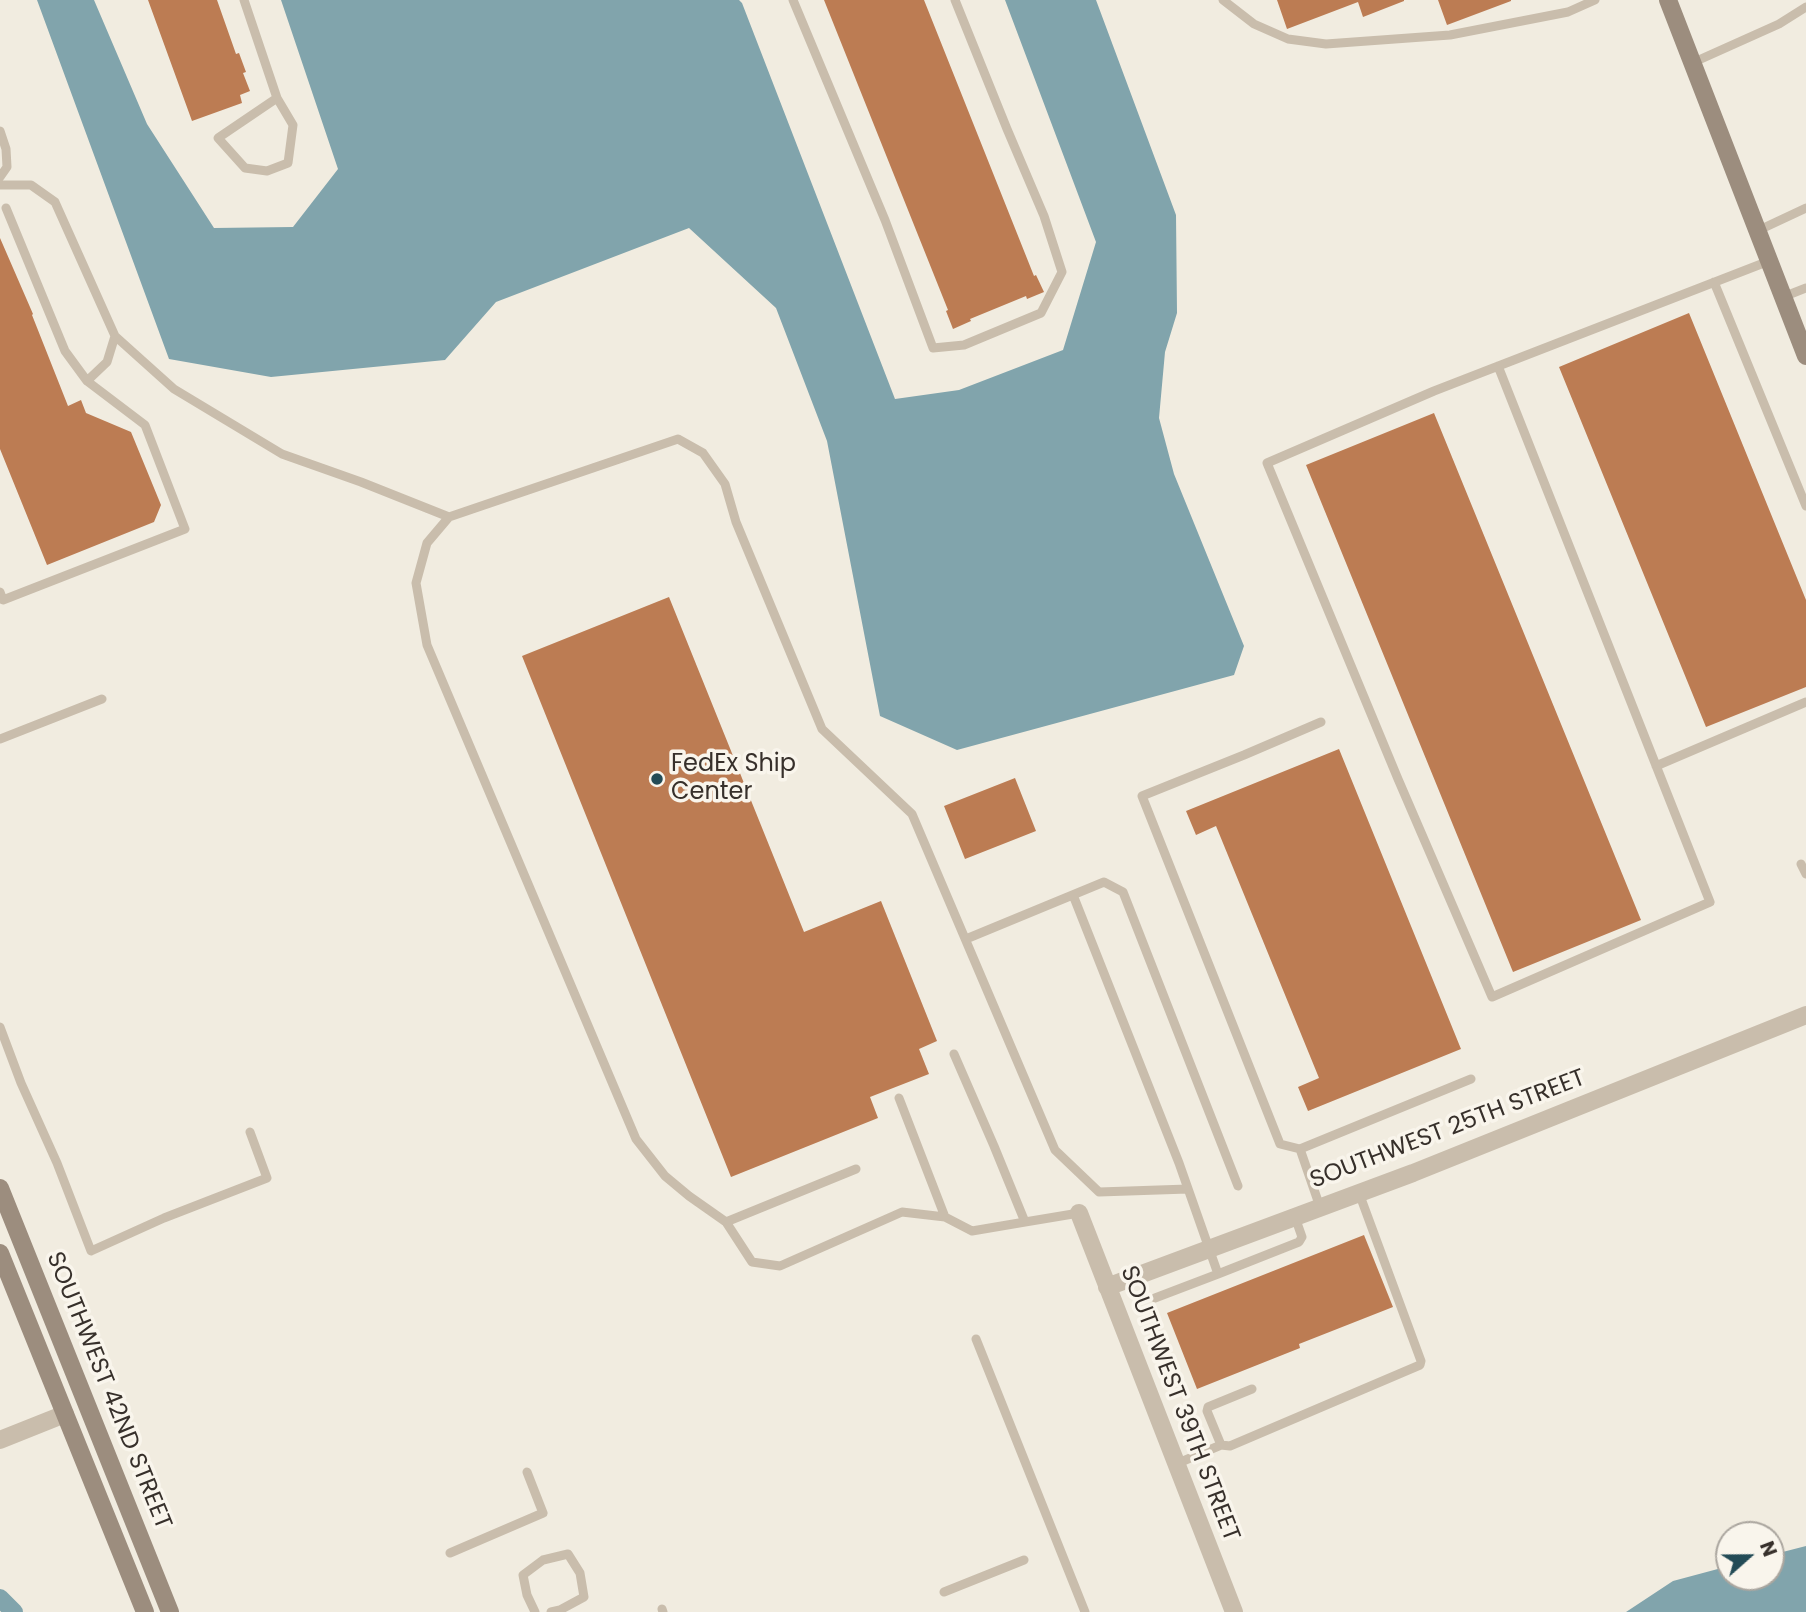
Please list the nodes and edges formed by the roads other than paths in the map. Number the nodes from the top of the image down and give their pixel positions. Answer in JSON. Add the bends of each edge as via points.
{"nodes":[{"id":1,"x":244,"y":0,"type":"edge"},
{"id":2,"x":793,"y":0,"type":"edge"},
{"id":3,"x":956,"y":0,"type":"edge"},
{"id":4,"x":1223,"y":0,"type":"edge"},
{"id":5,"x":1595,"y":0,"type":"edge"},
{"id":6,"x":1668,"y":0,"type":"edge"},
{"id":7,"x":1806,"y":7,"type":"edge"},
{"id":8,"x":1692,"y":63,"type":"junction"},
{"id":9,"x":277,"y":98,"type":"junction"},
{"id":10,"x":0,"y":131,"type":"edge"},
{"id":11,"x":0,"y":177,"type":"edge"},
{"id":12,"x":0,"y":185,"type":"edge"},
{"id":13,"x":6,"y":208,"type":"dead end"},
{"id":14,"x":1806,"y":208,"type":"edge"},
{"id":15,"x":1757,"y":231,"type":"junction"},
{"id":16,"x":1769,"y":261,"type":"junction"},
{"id":17,"x":1714,"y":282,"type":"junction"},
{"id":18,"x":1806,"y":288,"type":"edge"},
{"id":19,"x":1783,"y":298,"type":"junction"},
{"id":20,"x":115,"y":337,"type":"junction"},
{"id":21,"x":1806,"y":356,"type":"edge"},
{"id":22,"x":1498,"y":366,"type":"junction"},
{"id":23,"x":87,"y":381,"type":"junction"},
{"id":24,"x":1806,"y":506,"type":"edge"},
{"id":25,"x":449,"y":517,"type":"junction"},
{"id":26,"x":1,"y":597,"type":"edge"},
{"id":27,"x":102,"y":699,"type":"dead end"},
{"id":28,"x":1806,"y":702,"type":"edge"},
{"id":29,"x":1321,"y":722,"type":"dead end"},
{"id":30,"x":0,"y":739,"type":"edge"},
{"id":31,"x":1656,"y":766,"type":"junction"},
{"id":32,"x":1801,"y":864,"type":"dead end"},
{"id":33,"x":1806,"y":874,"type":"edge"},
{"id":34,"x":1073,"y":895,"type":"junction"},
{"id":35,"x":966,"y":939,"type":"junction"},
{"id":36,"x":1806,"y":1015,"type":"edge"},
{"id":37,"x":0,"y":1027,"type":"edge"},
{"id":38,"x":954,"y":1054,"type":"dead end"},
{"id":39,"x":1471,"y":1079,"type":"dead end"},
{"id":40,"x":899,"y":1098,"type":"dead end"},
{"id":41,"x":250,"y":1132,"type":"dead end"},
{"id":42,"x":1300,"y":1149,"type":"junction"},
{"id":43,"x":856,"y":1169,"type":"dead end"},
{"id":44,"x":1238,"y":1186,"type":"dead end"},
{"id":45,"x":0,"y":1188,"type":"edge"},
{"id":46,"x":1188,"y":1189,"type":"junction"},
{"id":47,"x":1359,"y":1193,"type":"junction"},
{"id":48,"x":1320,"y":1207,"type":"junction"},
{"id":49,"x":1079,"y":1213,"type":"joint"},
{"id":50,"x":945,"y":1217,"type":"junction"},
{"id":51,"x":1295,"y":1217,"type":"junction"},
{"id":52,"x":726,"y":1222,"type":"junction"},
{"id":53,"x":1025,"y":1222,"type":"junction"},
{"id":54,"x":0,"y":1245,"type":"edge"},
{"id":55,"x":1209,"y":1249,"type":"junction"},
{"id":56,"x":0,"y":1253,"type":"edge"},
{"id":57,"x":1218,"y":1274,"type":"junction"},
{"id":58,"x":36,"y":1278,"type":"junction"},
{"id":59,"x":1107,"y":1287,"type":"junction"},
{"id":60,"x":1155,"y":1298,"type":"dead end"},
{"id":61,"x":976,"y":1339,"type":"dead end"},
{"id":62,"x":1252,"y":1389,"type":"dead end"},
{"id":63,"x":65,"y":1414,"type":"junction"},
{"id":64,"x":0,"y":1440,"type":"edge"},
{"id":65,"x":1221,"y":1445,"type":"junction"},
{"id":66,"x":1176,"y":1464,"type":"junction"},
{"id":67,"x":527,"y":1472,"type":"dead end"},
{"id":68,"x":450,"y":1553,"type":"dead end"},
{"id":69,"x":1024,"y":1560,"type":"dead end"},
{"id":70,"x":944,"y":1592,"type":"dead end"},
{"id":71,"x":145,"y":1612,"type":"edge"},
{"id":72,"x":170,"y":1612,"type":"edge"},
{"id":73,"x":535,"y":1612,"type":"edge"},
{"id":74,"x":551,"y":1612,"type":"edge"},
{"id":75,"x":1085,"y":1612,"type":"edge"},
{"id":76,"x":1234,"y":1612,"type":"edge"}],
"edges":[{"from":1,"to":9,"type":"lane"},
{"from":2,"to":3,"type":"lane","via":[[933,348],[964,345],[1041,313],[1062,272],[1044,216]]},
{"from":4,"to":5,"type":"lane","via":[[1254,24],[1288,39],[1326,44],[1450,35],[1568,12]]},
{"from":6,"to":8,"type":"street"},
{"from":7,"to":8,"type":"lane"},
{"from":8,"to":15,"type":"street"},
{"from":9,"to":9,"type":"lane","via":[[293,125],[288,163],[267,171],[245,167],[218,138]]},
{"from":10,"to":11,"type":"lane","via":[[7,167]]},
{"from":12,"to":20,"type":"lane","via":[[31,185],[55,202]]},
{"from":13,"to":23,"type":"lane","via":[[65,351]]},
{"from":14,"to":15,"type":"lane"},
{"from":15,"to":16,"type":"street"},
{"from":16,"to":17,"type":"lane"},
{"from":16,"to":19,"type":"street"},
{"from":17,"to":22,"type":"lane"},
{"from":17,"to":24,"type":"lane"},
{"from":18,"to":19,"type":"lane"},
{"from":19,"to":21,"type":"street","via":[[1795,318]]},
{"from":20,"to":23,"type":"lane","via":[[107,362]]},
{"from":20,"to":25,"type":"lane","via":[[174,389],[282,454]]},
{"from":22,"to":31,"type":"lane"},
{"from":22,"to":31,"type":"lane","via":[[1267,463],[1492,997],[1710,902]]},
{"from":23,"to":26,"type":"lane","via":[[145,425],[185,529]]},
{"from":25,"to":35,"type":"lane","via":[[678,439],[703,453],[725,484],[736,522],[822,729],[912,814]]},
{"from":25,"to":52,"type":"lane","via":[[427,542],[416,583],[426,645],[636,1139],[665,1176]]},
{"from":27,"to":30,"type":"lane"},
{"from":28,"to":31,"type":"lane"},
{"from":29,"to":42,"type":"lane","via":[[1142,796],[1280,1144]]},
{"from":32,"to":33,"type":"lane"},
{"from":34,"to":35,"type":"lane"},
{"from":34,"to":44,"type":"lane","via":[[1104,881],[1123,892]]},
{"from":34,"to":46,"type":"lane"},
{"from":35,"to":46,"type":"lane","via":[[1055,1150],[1099,1192]]},
{"from":36,"to":47,"type":"street","name":"SOUTHWEST 25TH STREET"},
{"from":37,"to":41,"type":"lane","via":[[91,1251],[267,1178]]},
{"from":38,"to":53,"type":"lane"},
{"from":39,"to":42,"type":"lane"},
{"from":40,"to":50,"type":"lane"},
{"from":42,"to":48,"type":"lane"},
{"from":43,"to":52,"type":"lane"},
{"from":45,"to":58,"type":"street","name":"SOUTHWEST 42ND STREET"},
{"from":46,"to":55,"type":"lane"},
{"from":47,"to":48,"type":"street","name":"SOUTHWEST 25TH STREET"},
{"from":47,"to":65,"type":"lane","via":[[1420,1365],[1230,1446]]},
{"from":48,"to":51,"type":"street","name":"SOUTHWEST 25TH STREET"},
{"from":49,"to":53,"type":"lane"},
{"from":49,"to":59,"type":"street","name":"SOUTHWEST 39TH STREET"},
{"from":50,"to":52,"type":"lane","via":[[902,1212],[780,1266],[752,1262]]},
{"from":50,"to":53,"type":"lane","via":[[972,1231]]},
{"from":51,"to":55,"type":"street","name":"SOUTHWEST 25TH STREET"},
{"from":51,"to":57,"type":"lane","via":[[1302,1237],[1299,1242]]},
{"from":54,"to":58,"type":"street","via":[[26,1274]]},
{"from":55,"to":57,"type":"lane"},
{"from":55,"to":59,"type":"street","name":"SOUTHWEST 25TH STREET"},
{"from":56,"to":63,"type":"street","name":"SOUTHWEST 42ND STREET"},
{"from":57,"to":60,"type":"lane"},
{"from":58,"to":72,"type":"street","name":"SOUTHWEST 42ND STREET"},
{"from":59,"to":66,"type":"street","name":"SOUTHWEST 39TH STREET"},
{"from":61,"to":75,"type":"lane"},
{"from":62,"to":65,"type":"lane","via":[[1208,1408]]},
{"from":63,"to":64,"type":"street"},
{"from":63,"to":71,"type":"street","name":"SOUTHWEST 42ND STREET"},
{"from":65,"to":66,"type":"lane"},
{"from":66,"to":76,"type":"street","name":"SOUTHWEST 39TH STREET"},
{"from":67,"to":68,"type":"lane","via":[[543,1513]]},
{"from":69,"to":70,"type":"lane"},
{"from":73,"to":74,"type":"lane","via":[[523,1574],[543,1560],[568,1554],[580,1573],[584,1597]]}]}
